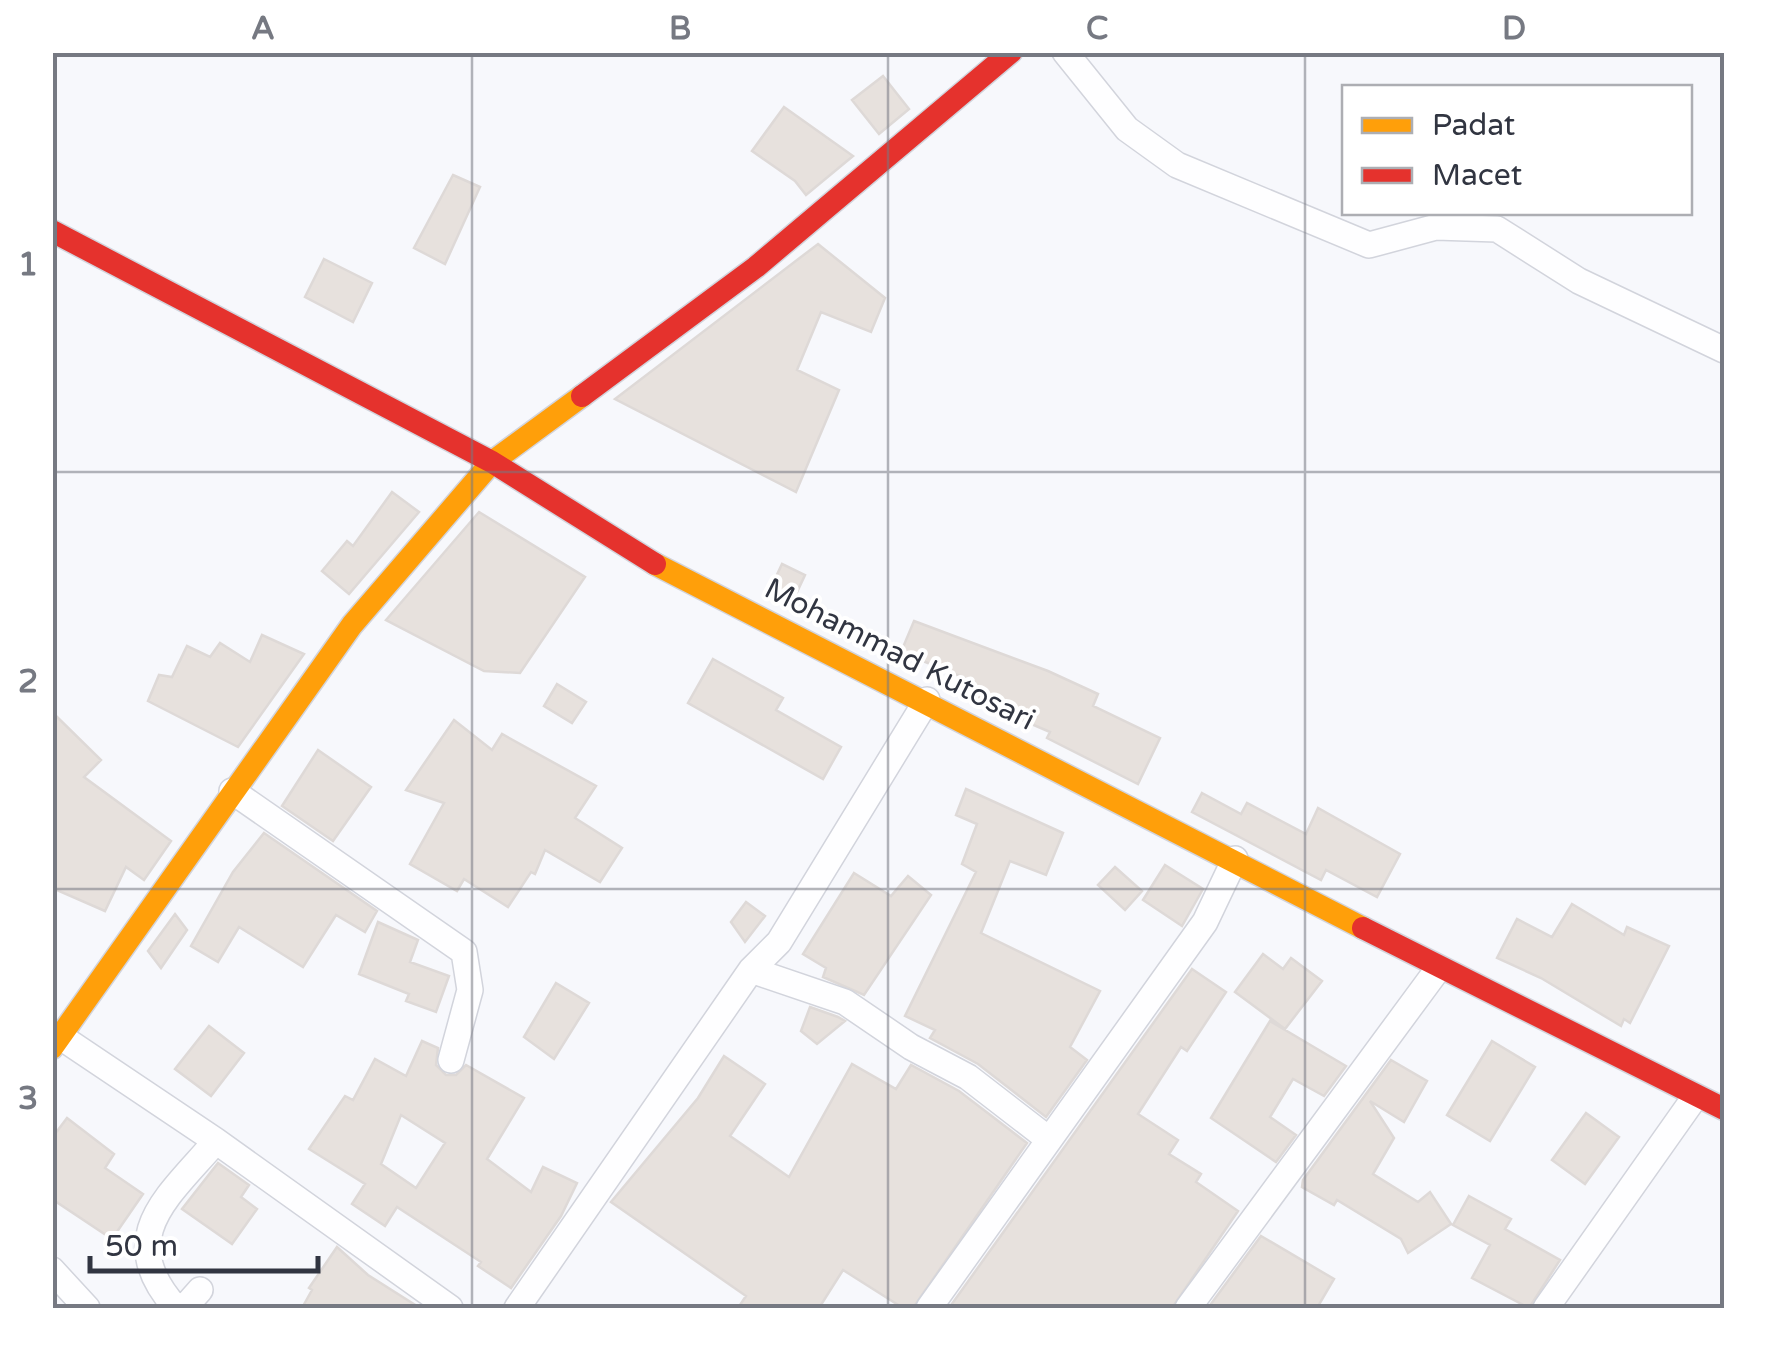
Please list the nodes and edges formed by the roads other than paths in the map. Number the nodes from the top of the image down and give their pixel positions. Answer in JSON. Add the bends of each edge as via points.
{"nodes":[{"id":1,"x":1011,"y":52,"type":"edge"},
{"id":2,"x":1065,"y":52,"type":"edge"},
{"id":3,"x":54,"y":234,"type":"edge"},
{"id":4,"x":1724,"y":350,"type":"edge"},
{"id":5,"x":492,"y":462,"type":"junction"},
{"id":6,"x":927,"y":700,"type":"junction"},
{"id":7,"x":232,"y":791,"type":"junction"},
{"id":8,"x":1234,"y":859,"type":"junction"},
{"id":9,"x":1438,"y":969,"type":"junction"},
{"id":10,"x":751,"y":970,"type":"junction"},
{"id":11,"x":57,"y":1043,"type":"edge"},
{"id":12,"x":451,"y":1060,"type":"dead end"},
{"id":13,"x":1695,"y":1096,"type":"junction"},
{"id":14,"x":1724,"y":1109,"type":"edge"},
{"id":15,"x":1047,"y":1138,"type":"junction"},
{"id":16,"x":216,"y":1141,"type":"junction"},
{"id":17,"x":52,"y":1270,"type":"edge"},
{"id":18,"x":87,"y":1308,"type":"edge"},
{"id":19,"x":176,"y":1308,"type":"edge"},
{"id":20,"x":450,"y":1308,"type":"edge"},
{"id":21,"x":517,"y":1308,"type":"edge"},
{"id":22,"x":929,"y":1308,"type":"edge"},
{"id":23,"x":1188,"y":1308,"type":"edge"},
{"id":24,"x":1546,"y":1308,"type":"edge"}],
"edges":[{"from":1,"to":5,"type":"street","via":[[756,266]]},
{"from":2,"to":4,"type":"street","via":[[1127,129],[1177,165],[1368,245],[1436,227],[1497,229],[1579,281]]},
{"from":3,"to":5,"type":"street","name":"Mohammad Kutosari"},
{"from":5,"to":6,"type":"street","name":"Mohammad Kutosari","via":[[632,552]]},
{"from":5,"to":7,"type":"street","via":[[352,625]]},
{"from":6,"to":8,"type":"street","name":"Mohammad Kutosari"},
{"from":6,"to":10,"type":"street","via":[[779,942]]},
{"from":7,"to":11,"type":"street"},
{"from":7,"to":12,"type":"street","via":[[464,952],[470,990]]},
{"from":8,"to":9,"type":"street","name":"Mohammad Kutosari"},
{"from":8,"to":15,"type":"street","via":[[1206,922]]},
{"from":9,"to":13,"type":"street","name":"Mohammad Kutosari"},
{"from":9,"to":23,"type":"street"},
{"from":10,"to":15,"type":"street","via":[[846,1002],[968,1078]]},
{"from":10,"to":21,"type":"street"},
{"from":11,"to":16,"type":"street"},
{"from":13,"to":14,"type":"street","name":"Mohammad Kutosari"},
{"from":13,"to":24,"type":"street"},
{"from":15,"to":22,"type":"street"},
{"from":16,"to":19,"type":"street","via":[[164,1202],[146,1237],[150,1268]]},
{"from":16,"to":20,"type":"street"},
{"from":17,"to":18,"type":"street"}]}
